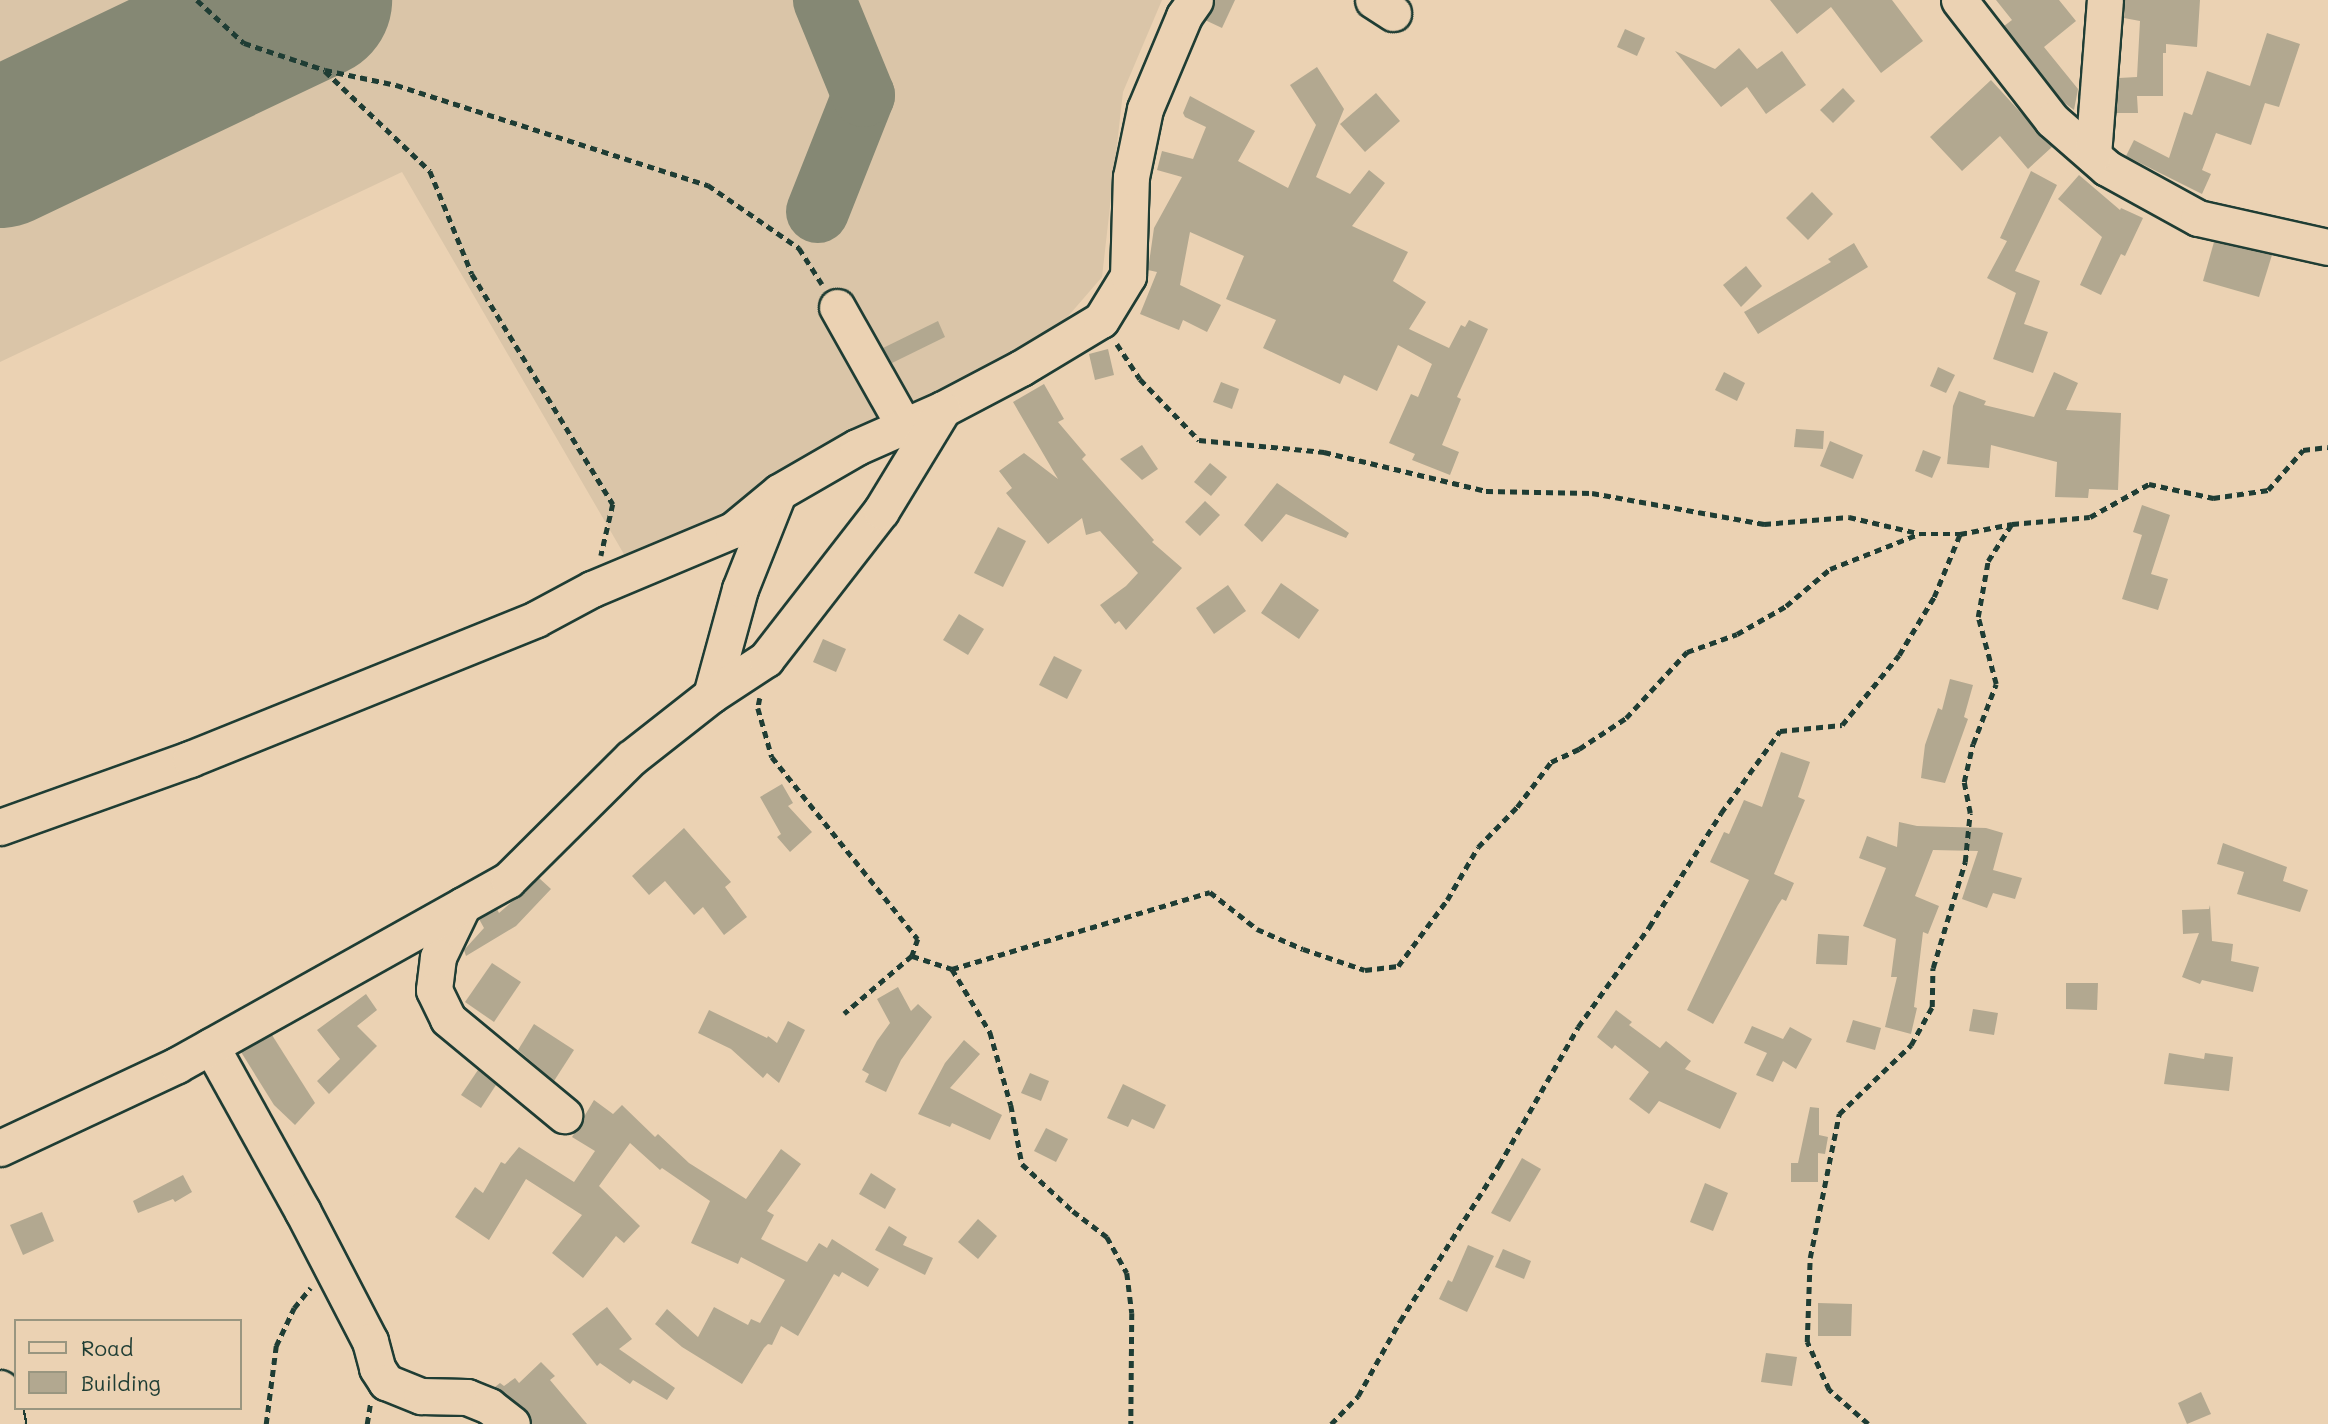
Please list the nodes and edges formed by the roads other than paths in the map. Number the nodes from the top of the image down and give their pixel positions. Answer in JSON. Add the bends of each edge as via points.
{"nodes":[{"id":1,"x":1195,"y":0,"type":"edge"},
{"id":2,"x":1959,"y":0,"type":"edge"},
{"id":3,"x":2105,"y":0,"type":"edge"},
{"id":4,"x":2093,"y":155,"type":"junction"},
{"id":5,"x":2328,"y":247,"type":"edge"},
{"id":6,"x":837,"y":307,"type":"road end"},
{"id":7,"x":943,"y":409,"type":"junction"},
{"id":8,"x":904,"y":426,"type":"junction"},
{"id":9,"x":779,"y":492,"type":"junction"},
{"id":10,"x":711,"y":695,"type":"junction"},
{"id":11,"x":0,"y":827,"type":"edge"},
{"id":12,"x":463,"y":905,"type":"junction"},
{"id":13,"x":211,"y":1046,"type":"junction"},
{"id":14,"x":564,"y":1115,"type":"dead end"},
{"id":15,"x":0,"y":1148,"type":"edge"},
{"id":16,"x":0,"y":1388,"type":"edge"},
{"id":17,"x":7,"y":1424,"type":"edge"},
{"id":18,"x":512,"y":1424,"type":"edge"}],
"edges":[{"from":1,"to":7,"type":"street","via":[[1145,109],[1131,177],[1128,276],[1101,320]]},
{"from":2,"to":4,"type":"street","via":[[2052,120]]},
{"from":3,"to":4,"type":"street"},
{"from":4,"to":5,"type":"street","via":[[2198,218]]},
{"from":6,"to":8,"type":"street"},
{"from":7,"to":8,"type":"street"},
{"from":7,"to":10,"type":"street","via":[[881,511],[766,659]]},
{"from":8,"to":9,"type":"street"},
{"from":9,"to":10,"type":"street","via":[[740,589]]},
{"from":9,"to":11,"type":"street","via":[[733,530],[592,589],[536,619],[215,749]]},
{"from":10,"to":12,"type":"street","via":[[631,758],[508,880]]},
{"from":12,"to":13,"type":"street"},
{"from":12,"to":14,"type":"street","via":[[438,957],[434,990],[448,1019]]},
{"from":13,"to":15,"type":"street"},
{"from":13,"to":18,"type":"street","via":[[302,1210],[370,1341],[386,1382],[421,1396],[467,1396]]},
{"from":16,"to":17,"type":"street"}]}
